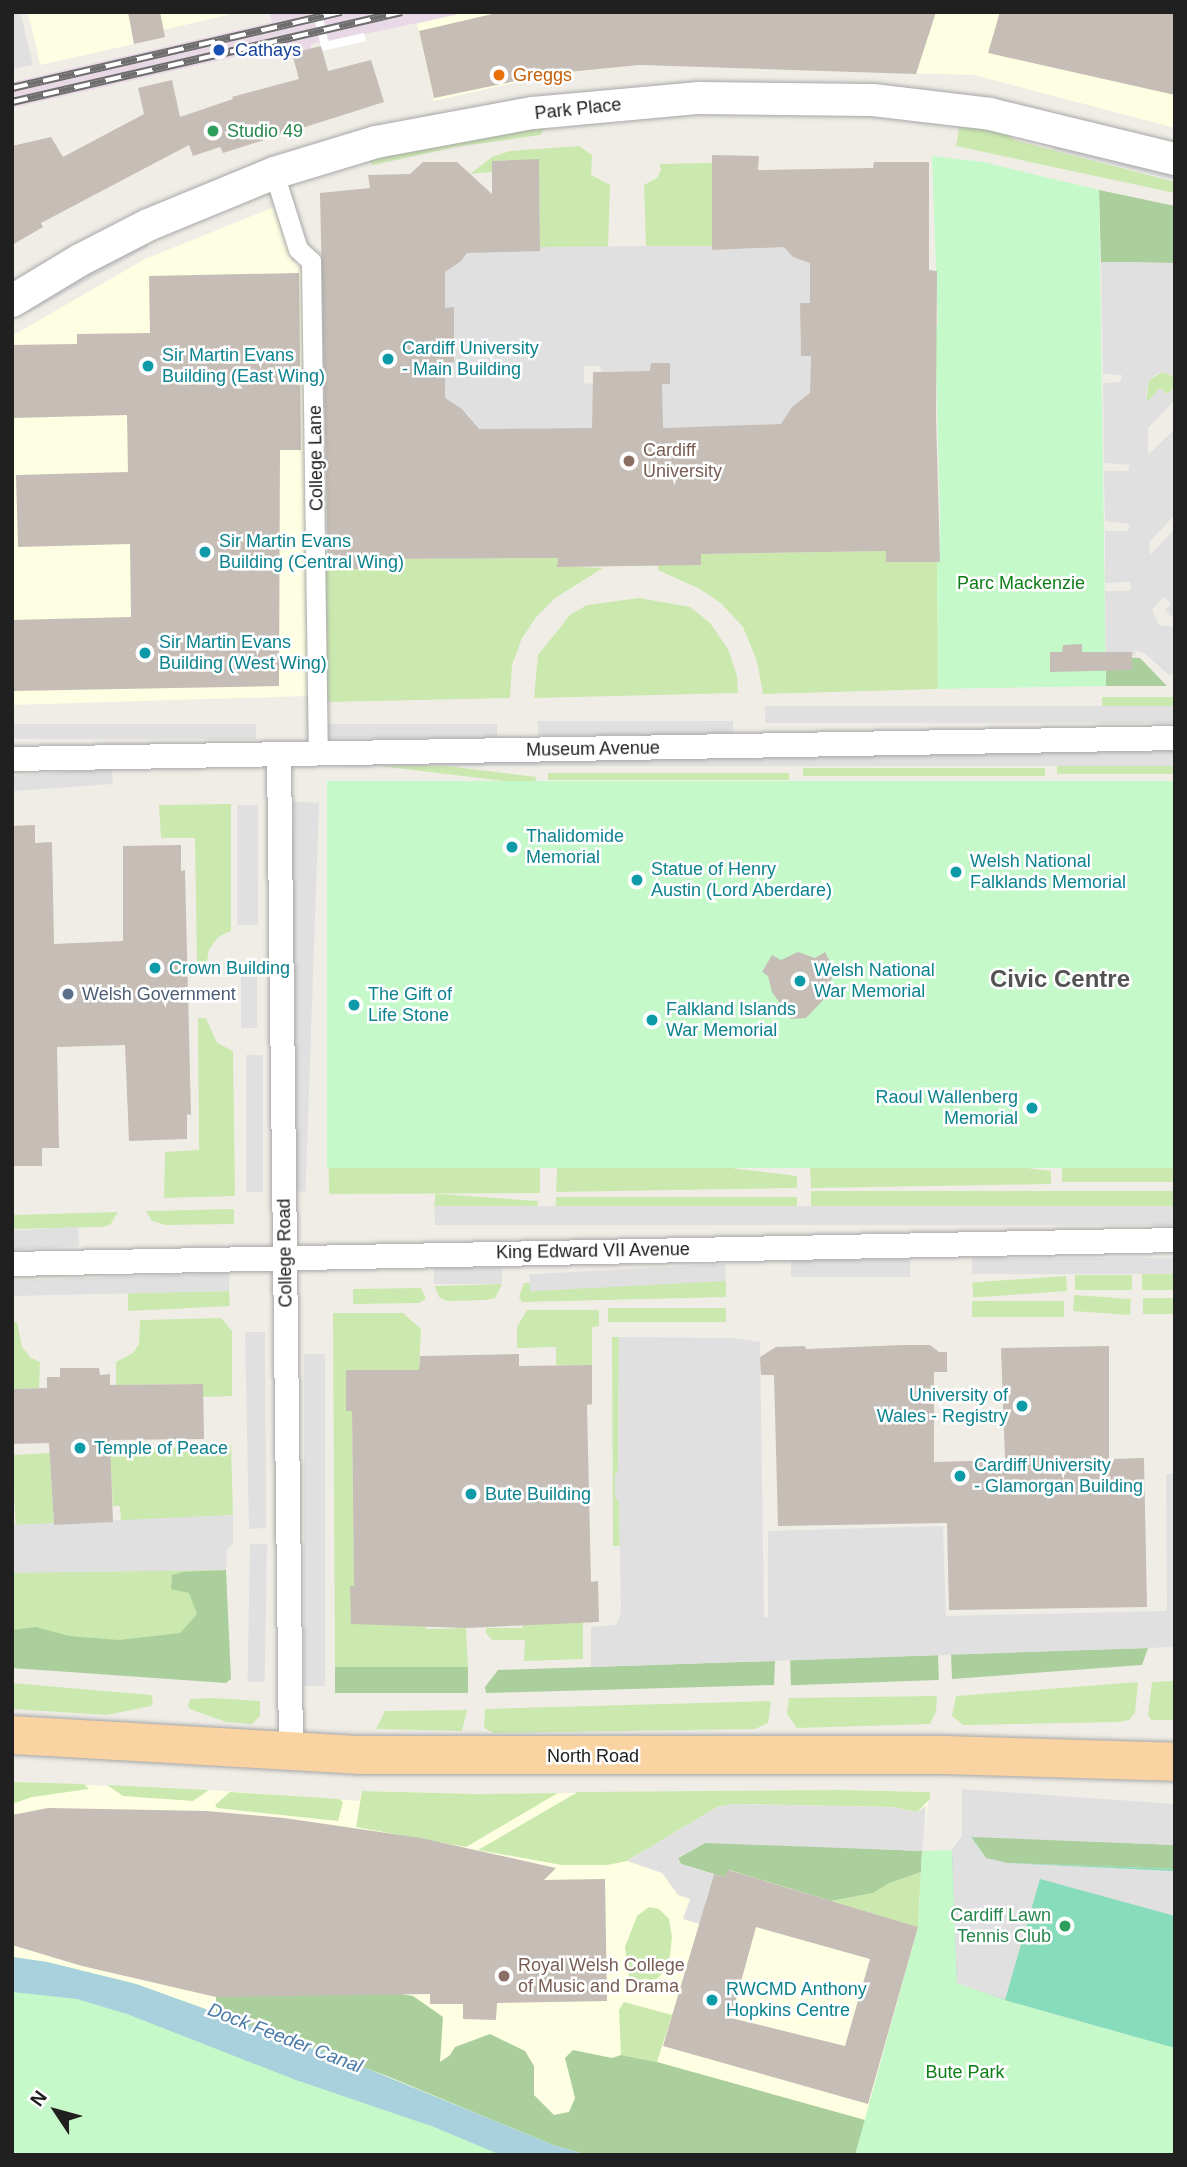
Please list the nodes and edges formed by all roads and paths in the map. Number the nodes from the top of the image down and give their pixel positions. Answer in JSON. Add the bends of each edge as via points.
{"nodes":[{"id":1,"x":1175,"y":159,"type":"edge"},
{"id":2,"x":274,"y":173,"type":"junction"},
{"id":3,"x":12,"y":301,"type":"edge"},
{"id":4,"x":1175,"y":738,"type":"edge"},
{"id":5,"x":279,"y":754,"type":"junction"},
{"id":6,"x":318,"y":754,"type":"junction"},
{"id":7,"x":12,"y":759,"type":"edge"},
{"id":8,"x":1175,"y":1240,"type":"edge"},
{"id":9,"x":285,"y":1259,"type":"junction"},
{"id":10,"x":12,"y":1265,"type":"edge"},
{"id":11,"x":12,"y":1735,"type":"edge"},
{"id":12,"x":290,"y":1752,"type":"junction"},
{"id":13,"x":1175,"y":1762,"type":"edge"}],
"edges":[{"from":1,"to":2,"type":"street","name":"Park Place","via":[[1034,123],[952,108],[873,100],[748,97],[614,104],[469,122],[355,147]]},
{"from":2,"to":3,"type":"street","name":"Park Place","via":[[136,231]]},
{"from":2,"to":6,"type":"street","name":"College Lane","via":[[298,249],[311,261]]},
{"from":4,"to":6,"type":"street","name":"Museum Avenue"},
{"from":5,"to":6,"type":"street","name":"Museum Avenue"},
{"from":5,"to":7,"type":"street","name":"Museum Avenue"},
{"from":5,"to":9,"type":"street","name":"College Road"},
{"from":8,"to":9,"type":"street","name":"King Edward VII Avenue"},
{"from":9,"to":10,"type":"street","name":"King Edward VII Avenue"},
{"from":9,"to":12,"type":"street","name":"College Road"},
{"from":11,"to":12,"type":"main road","name":"North Road"},
{"from":12,"to":13,"type":"main road","name":"North Road","via":[[477,1757],[944,1755]]}]}
